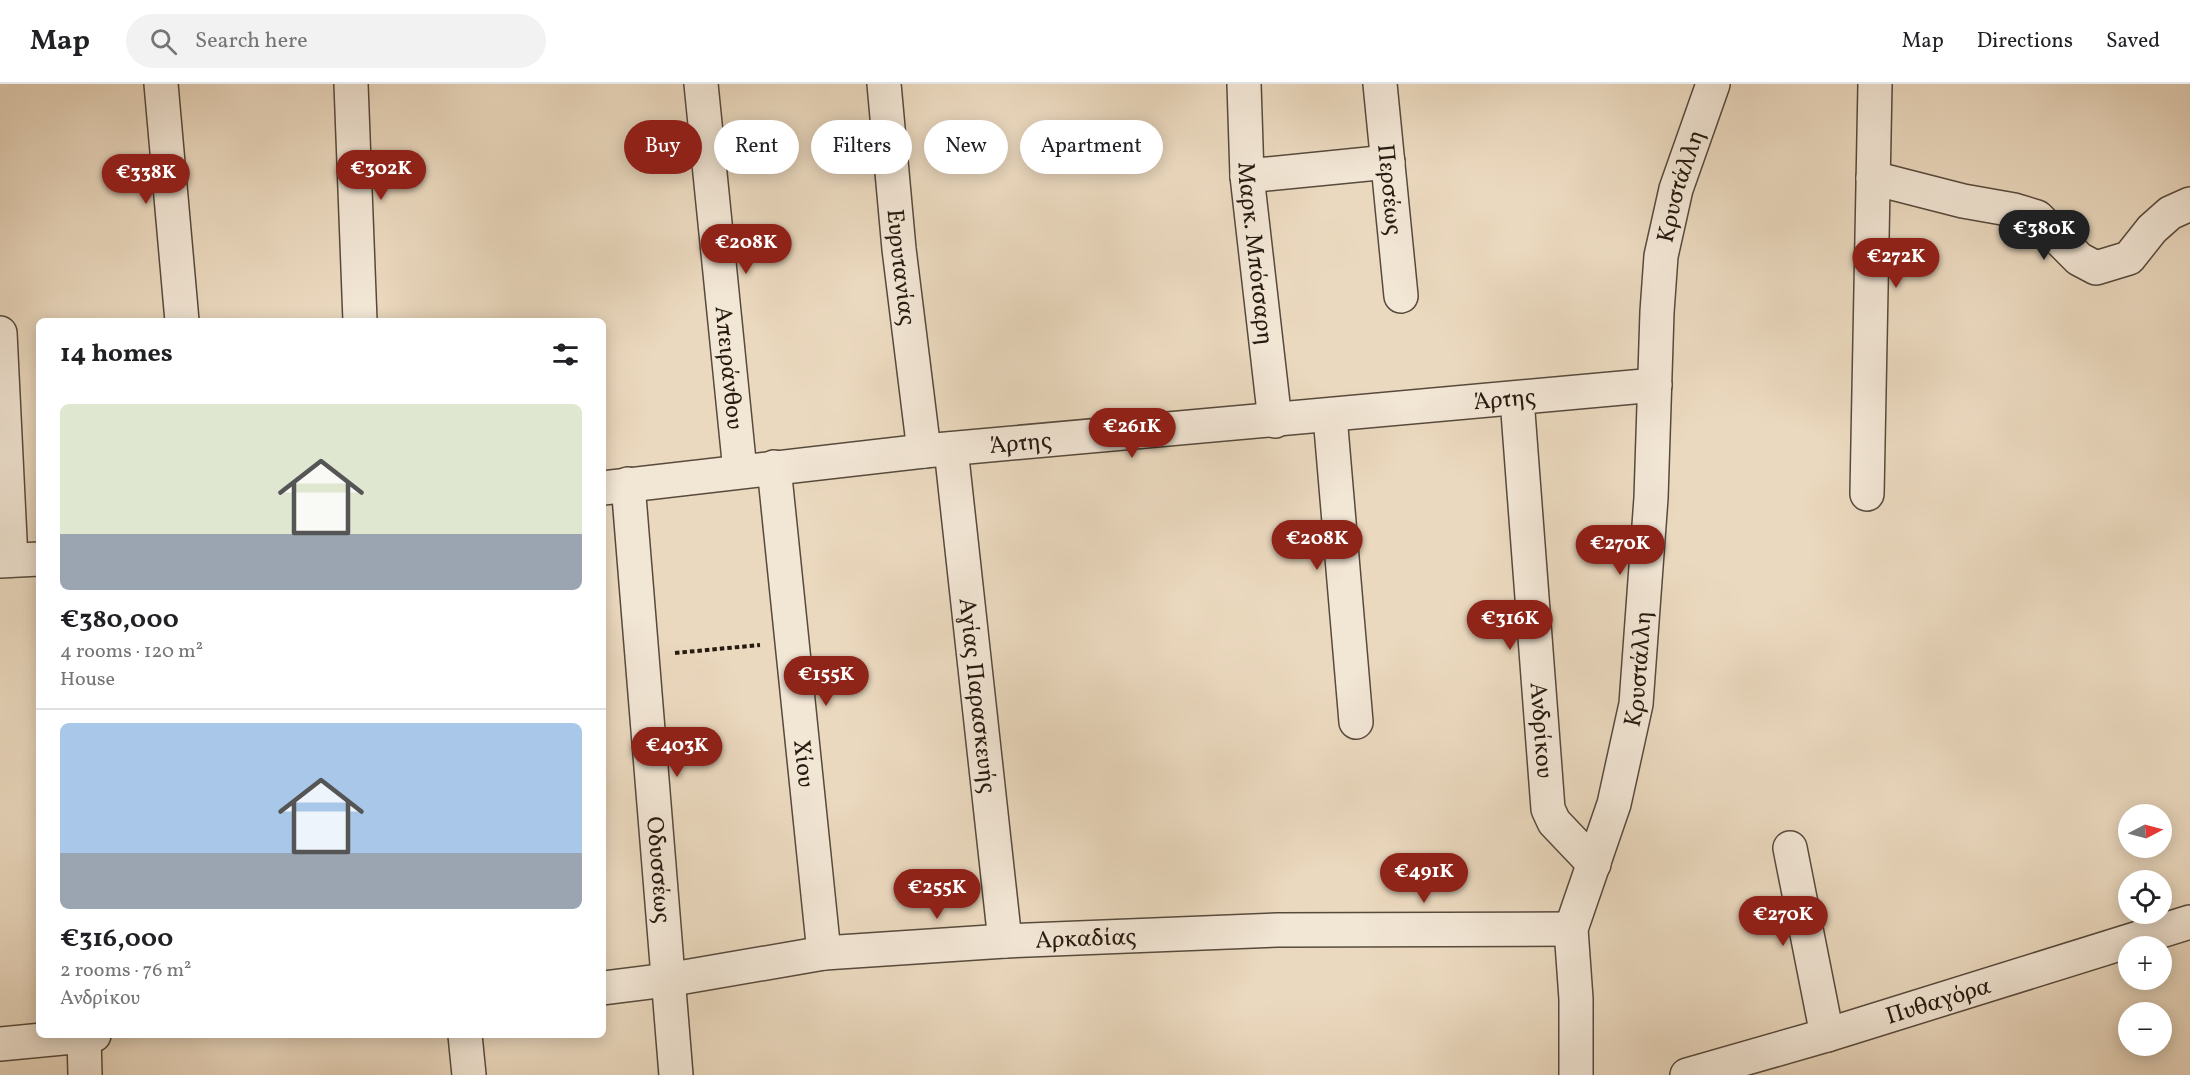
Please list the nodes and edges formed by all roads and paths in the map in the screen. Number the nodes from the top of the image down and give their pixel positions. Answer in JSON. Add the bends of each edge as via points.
{"nodes":[{"id":1,"x":160,"y":84,"type":"edge"},
{"id":2,"x":351,"y":84,"type":"edge"},
{"id":3,"x":701,"y":84,"type":"edge"},
{"id":4,"x":884,"y":84,"type":"edge"},
{"id":5,"x":1244,"y":84,"type":"edge"},
{"id":6,"x":1380,"y":84,"type":"edge"},
{"id":7,"x":1713,"y":84,"type":"edge"},
{"id":8,"x":1875,"y":84,"type":"edge"},
{"id":9,"x":1388,"y":162,"type":"junction"},
{"id":10,"x":1247,"y":176,"type":"junction"},
{"id":11,"x":1873,"y":177,"type":"junction"},
{"id":12,"x":2190,"y":204,"type":"edge"},
{"id":13,"x":1401,"y":296,"type":"dead end"},
{"id":14,"x":182,"y":318,"type":"edge"},
{"id":15,"x":360,"y":318,"type":"edge"},
{"id":16,"x":0,"y":333,"type":"edge"},
{"id":17,"x":1655,"y":385,"type":"junction"},
{"id":18,"x":1517,"y":399,"type":"junction"},
{"id":19,"x":1330,"y":416,"type":"junction"},
{"id":20,"x":1275,"y":421,"type":"junction"},
{"id":21,"x":937,"y":450,"type":"junction"},
{"id":22,"x":774,"y":467,"type":"junction"},
{"id":23,"x":740,"y":471,"type":"junction"},
{"id":24,"x":615,"y":486,"type":"edge"},
{"id":25,"x":1867,"y":494,"type":"dead end"},
{"id":26,"x":17,"y":560,"type":"edge"},
{"id":27,"x":794,"y":642,"type":"junction"},
{"id":28,"x":641,"y":656,"type":"junction"},
{"id":29,"x":1356,"y":722,"type":"dead end"},
{"id":30,"x":1790,"y":848,"type":"dead end"},
{"id":31,"x":1594,"y":864,"type":"junction"},
{"id":32,"x":2190,"y":922,"type":"edge"},
{"id":33,"x":1571,"y":929,"type":"junction"},
{"id":34,"x":1005,"y":941,"type":"junction"},
{"id":35,"x":824,"y":952,"type":"junction"},
{"id":36,"x":667,"y":980,"type":"junction"},
{"id":37,"x":606,"y":988,"type":"edge"},
{"id":38,"x":1827,"y":1035,"type":"junction"},
{"id":39,"x":59,"y":1038,"type":"edge"},
{"id":40,"x":89,"y":1038,"type":"edge"},
{"id":41,"x":465,"y":1038,"type":"edge"},
{"id":42,"x":0,"y":1044,"type":"edge"},
{"id":43,"x":85,"y":1075,"type":"edge"},
{"id":44,"x":469,"y":1075,"type":"edge"},
{"id":45,"x":676,"y":1075,"type":"edge"},
{"id":46,"x":1576,"y":1075,"type":"edge"},
{"id":47,"x":1687,"y":1075,"type":"edge"}],
"edges":[{"from":1,"to":14,"type":"street"},
{"from":2,"to":15,"type":"street"},
{"from":3,"to":23,"type":"street","name":"Απειράνθου"},
{"from":4,"to":21,"type":"street","name":"Ευρυτανίας","via":[[899,249]]},
{"from":5,"to":10,"type":"street","name":"Μαρκ. Μπότσαρη"},
{"from":6,"to":9,"type":"street","name":"Περσέως"},
{"from":7,"to":17,"type":"street","name":"Κρυστάλλη","via":[[1676,189],[1661,256]]},
{"from":8,"to":11,"type":"street"},
{"from":9,"to":10,"type":"street"},
{"from":9,"to":13,"type":"street","name":"Περσέως"},
{"from":10,"to":20,"type":"street","name":"Μαρκ. Μπότσαρη"},
{"from":11,"to":12,"type":"street","via":[[2037,218],[2079,259],[2096,268],[2129,258],[2170,213]]},
{"from":11,"to":25,"type":"street"},
{"from":16,"to":26,"type":"street"},
{"from":17,"to":18,"type":"street","name":"Άρτης"},
{"from":17,"to":31,"type":"street","name":"Κρυστάλλη","via":[[1636,704],[1614,804]]},
{"from":18,"to":19,"type":"street","name":"Άρτης"},
{"from":18,"to":31,"type":"street","name":"Ανδρίκου","via":[[1548,809],[1554,822]]},
{"from":19,"to":20,"type":"street","name":"Άρτης"},
{"from":19,"to":29,"type":"street"},
{"from":20,"to":21,"type":"street","name":"Άρτης"},
{"from":21,"to":22,"type":"street","name":"Άρτης"},
{"from":21,"to":34,"type":"street","name":"Αγίας Παρασκευής"},
{"from":22,"to":23,"type":"street","name":"Άρτης"},
{"from":22,"to":27,"type":"street","name":"Χίου"},
{"from":23,"to":24,"type":"street","name":"Άρτης"},
{"from":24,"to":28,"type":"street","name":"Οδυσσέως"},
{"from":27,"to":28,"type":"path"},
{"from":27,"to":35,"type":"street","name":"Χίου"},
{"from":28,"to":36,"type":"street","name":"Οδυσσέως"},
{"from":30,"to":38,"type":"street"},
{"from":31,"to":33,"type":"street","name":"Κρυστάλλη"},
{"from":32,"to":38,"type":"street","name":"Πυθαγόρα"},
{"from":33,"to":34,"type":"street","name":"Αρκαδίας","via":[[1278,930]]},
{"from":33,"to":46,"type":"street","name":"Κρυστάλλη"},
{"from":34,"to":35,"type":"street","name":"Αρκαδίας"},
{"from":35,"to":36,"type":"street","name":"Αρκαδίας"},
{"from":36,"to":37,"type":"street","name":"Αρκαδίας"},
{"from":36,"to":45,"type":"street","name":"Οδυσσέως"},
{"from":38,"to":47,"type":"street","name":"Πυθαγόρα"},
{"from":39,"to":42,"type":"street"},
{"from":40,"to":43,"type":"street"},
{"from":41,"to":44,"type":"street"}]}
